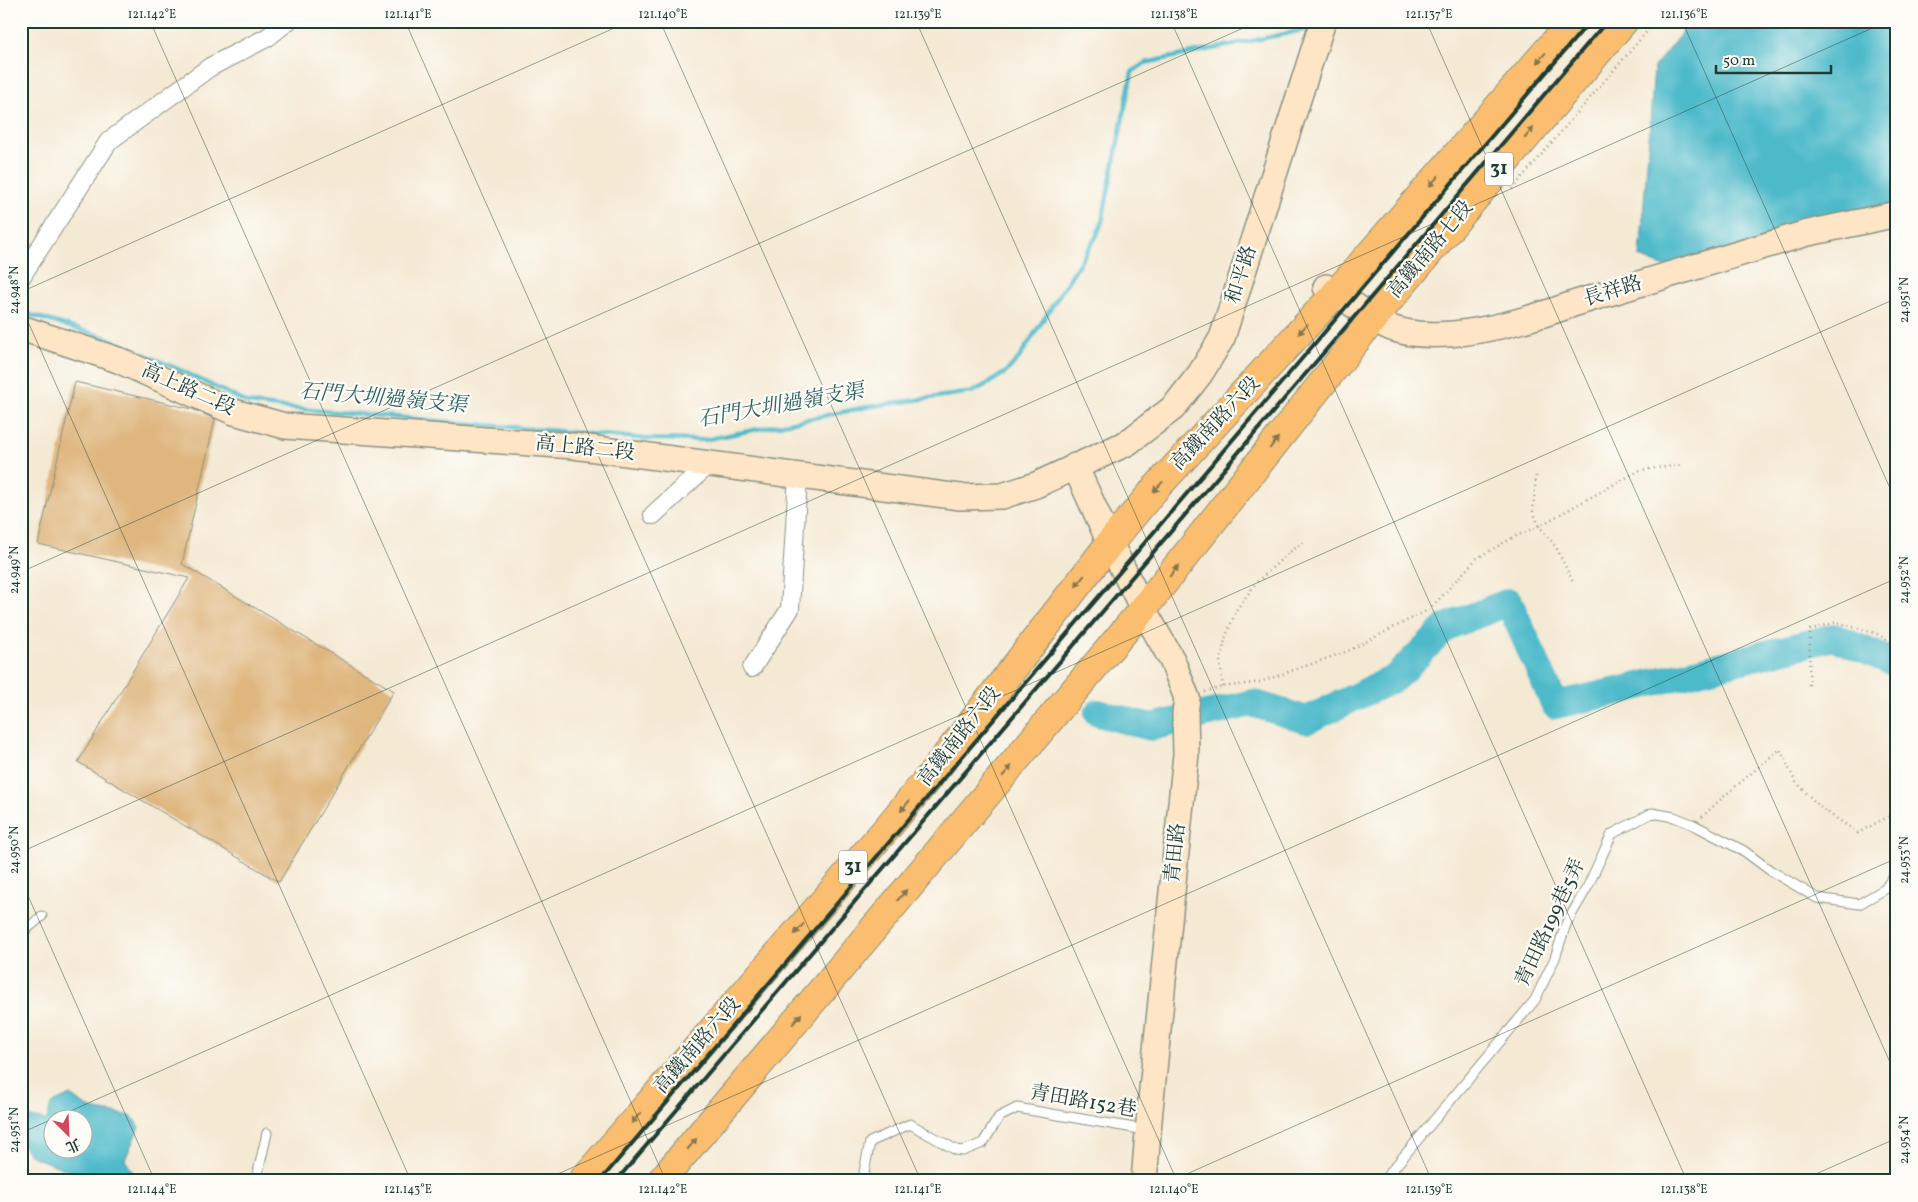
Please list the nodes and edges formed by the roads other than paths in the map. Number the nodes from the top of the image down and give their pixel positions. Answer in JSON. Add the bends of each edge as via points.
{"nodes":[{"id":1,"x":288,"y":21,"type":"edge"},
{"id":2,"x":1573,"y":21,"type":"edge"},
{"id":3,"x":1624,"y":21,"type":"edge"},
{"id":4,"x":1322,"y":26,"type":"edge"},
{"id":5,"x":1897,"y":214,"type":"edge"},
{"id":6,"x":21,"y":277,"type":"edge"},
{"id":7,"x":1331,"y":290,"type":"junction"},
{"id":8,"x":1374,"y":318,"type":"junction"},
{"id":9,"x":21,"y":328,"type":"edge"},
{"id":10,"x":709,"y":464,"type":"junction"},
{"id":11,"x":1075,"y":466,"type":"junction"},
{"id":12,"x":798,"y":476,"type":"junction"},
{"id":13,"x":653,"y":515,"type":"dead end"},
{"id":14,"x":1110,"y":543,"type":"junction"},
{"id":15,"x":1144,"y":609,"type":"junction"},
{"id":16,"x":752,"y":668,"type":"dead end"},
{"id":17,"x":1897,"y":870,"type":"edge"},
{"id":18,"x":42,"y":916,"type":"dead end"},
{"id":19,"x":21,"y":934,"type":"edge"},
{"id":20,"x":1148,"y":1130,"type":"junction"},
{"id":21,"x":267,"y":1133,"type":"dead end"},
{"id":22,"x":256,"y":1181,"type":"edge"},
{"id":23,"x":582,"y":1181,"type":"edge"},
{"id":24,"x":661,"y":1181,"type":"edge"},
{"id":25,"x":867,"y":1181,"type":"edge"},
{"id":26,"x":1144,"y":1181,"type":"edge"},
{"id":27,"x":1383,"y":1181,"type":"edge"}],
"edges":[{"from":1,"to":6,"type":"street","via":[[268,37],[210,66],[109,141]]},
{"from":2,"to":7,"type":"main road","number":"31","one_way":true},
{"from":8,"to":3,"type":"main road","name":"高鐵南路七段","number":"31","one_way":true},
{"from":4,"to":11,"type":"street","name":"和平路","via":[[1222,338],[1200,374],[1173,408],[1127,443]]},
{"from":5,"to":8,"type":"street","name":"長祥路","via":[[1795,237],[1547,313],[1484,329],[1438,336],[1393,329]]},
{"from":7,"to":8,"type":"street","name":"長祥路"},
{"from":7,"to":14,"type":"main road","name":"高鐵南路六段","number":"31","one_way":true},
{"from":15,"to":8,"type":"main road","number":"31","one_way":true},
{"from":9,"to":10,"type":"street","name":"高上路二段","via":[[118,360],[234,412],[285,426],[573,446]]},
{"from":10,"to":12,"type":"street","name":"高上路二段"},
{"from":10,"to":13,"type":"street"},
{"from":11,"to":12,"type":"street","name":"高上路二段","via":[[1036,485],[1002,496],[960,496]]},
{"from":11,"to":14,"type":"street"},
{"from":12,"to":16,"type":"street","via":[[790,609]]},
{"from":14,"to":15,"type":"street","name":"青田路"},
{"from":14,"to":23,"type":"main road","name":"高鐵南路六段","number":"31","one_way":true,"via":[[936,769]]},
{"from":15,"to":20,"type":"street","name":"青田路","via":[[1172,660],[1186,714],[1186,754]]},
{"from":24,"to":15,"type":"main road","number":"31","one_way":true},
{"from":17,"to":27,"type":"lane","name":"青田路199巷5弄","via":[[1885,889],[1859,904],[1817,898],[1744,851],[1674,817],[1652,813],[1612,834],[1566,924],[1555,958],[1535,1000]]},
{"from":18,"to":19,"type":"lane"},
{"from":20,"to":25,"type":"lane","name":"青田路152巷","via":[[1017,1108],[999,1117],[983,1143],[962,1151],[910,1124],[870,1142],[864,1172]]},
{"from":20,"to":26,"type":"street","name":"青田路"},
{"from":21,"to":22,"type":"lane"}]}
